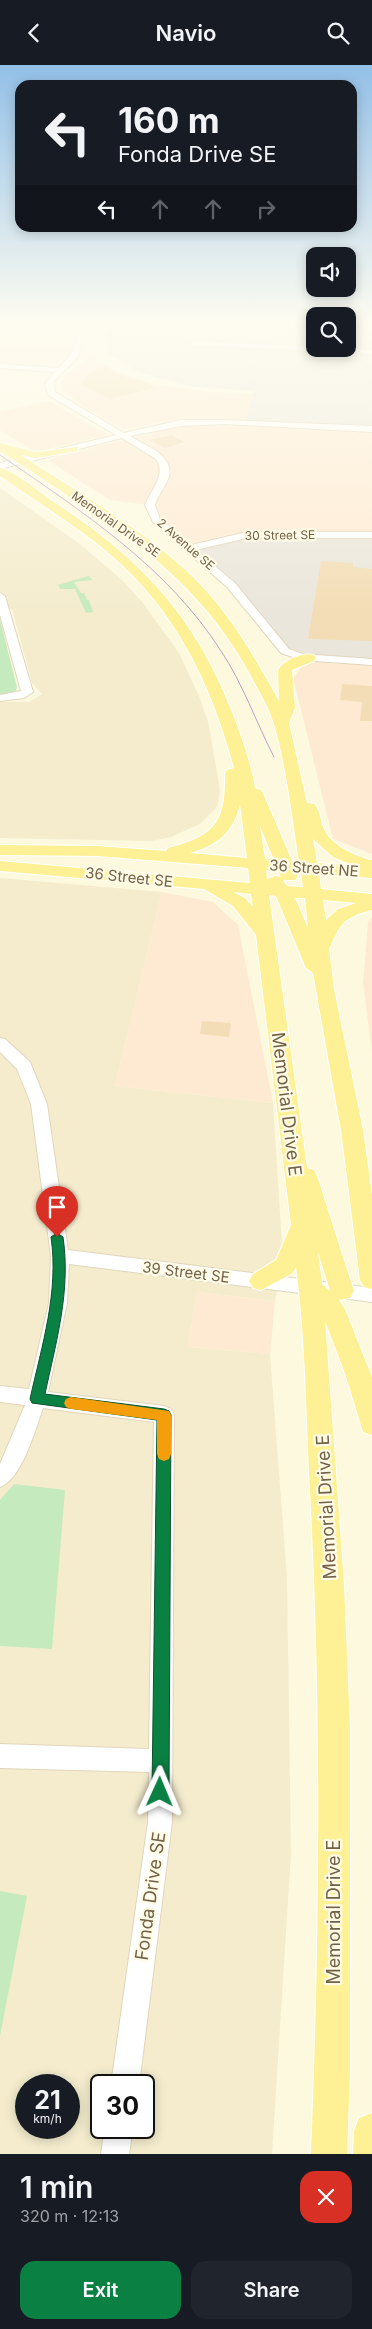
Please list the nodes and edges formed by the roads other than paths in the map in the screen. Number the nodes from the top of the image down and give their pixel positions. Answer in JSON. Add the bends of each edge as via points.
{"nodes":[{"id":1,"x":95,"y":419,"type":"edge"},
{"id":2,"x":372,"y":429,"type":"edge"},
{"id":3,"x":126,"y":438,"type":"junction"},
{"id":4,"x":0,"y":446,"type":"edge"},
{"id":5,"x":74,"y":449,"type":"junction"},
{"id":6,"x":54,"y":457,"type":"junction"},
{"id":7,"x":24,"y":462,"type":"junction"},
{"id":8,"x":0,"y":466,"type":"edge"},
{"id":9,"x":0,"y":471,"type":"edge"},
{"id":10,"x":0,"y":483,"type":"edge"},
{"id":11,"x":84,"y":500,"type":"junction"},
{"id":12,"x":46,"y":503,"type":"junction"},
{"id":13,"x":372,"y":535,"type":"edge"},
{"id":14,"x":190,"y":548,"type":"junction"},
{"id":15,"x":0,"y":595,"type":"edge"},
{"id":16,"x":309,"y":658,"type":"junction"},
{"id":17,"x":372,"y":662,"type":"edge"},
{"id":18,"x":0,"y":698,"type":"edge"},
{"id":19,"x":281,"y":723,"type":"junction"},
{"id":20,"x":236,"y":744,"type":"junction"},
{"id":21,"x":246,"y":783,"type":"junction"},
{"id":22,"x":296,"y":785,"type":"junction"},
{"id":23,"x":0,"y":850,"type":"edge"},
{"id":24,"x":157,"y":856,"type":"junction"},
{"id":25,"x":0,"y":866,"type":"edge"},
{"id":26,"x":372,"y":866,"type":"edge"},
{"id":27,"x":372,"y":873,"type":"edge"},
{"id":28,"x":126,"y":876,"type":"junction"},
{"id":29,"x":283,"y":878,"type":"junction"},
{"id":30,"x":198,"y":883,"type":"junction"},
{"id":31,"x":372,"y":883,"type":"edge"},
{"id":32,"x":372,"y":899,"type":"edge"},
{"id":33,"x":372,"y":905,"type":"edge"},
{"id":34,"x":264,"y":933,"type":"junction"},
{"id":35,"x":320,"y":948,"type":"junction"},
{"id":36,"x":324,"y":989,"type":"junction"},
{"id":37,"x":0,"y":1043,"type":"edge"},
{"id":38,"x":289,"y":1119,"type":"junction"},
{"id":39,"x":302,"y":1226,"type":"junction"},
{"id":40,"x":371,"y":1255,"type":"edge"},
{"id":41,"x":60,"y":1256,"type":"junction"},
{"id":42,"x":372,"y":1279,"type":"edge"},
{"id":43,"x":261,"y":1281,"type":"junction"},
{"id":44,"x":311,"y":1288,"type":"junction"},
{"id":45,"x":342,"y":1291,"type":"junction"},
{"id":46,"x":372,"y":1295,"type":"edge"},
{"id":47,"x":0,"y":1394,"type":"edge"},
{"id":48,"x":37,"y":1399,"type":"junction"},
{"id":49,"x":372,"y":1424,"type":"edge"},
{"id":50,"x":0,"y":1478,"type":"edge"},
{"id":51,"x":0,"y":1756,"type":"edge"},
{"id":52,"x":161,"y":1761,"type":"junction"},
{"id":53,"x":126,"y":2074,"type":"edge"},
{"id":54,"x":372,"y":2131,"type":"edge"},
{"id":55,"x":117,"y":2139,"type":"edge"},
{"id":56,"x":115,"y":2154,"type":"edge"},
{"id":57,"x":329,"y":2154,"type":"edge"},
{"id":58,"x":371,"y":2154,"type":"edge"}],
"edges":[{"from":1,"to":3,"type":"street","name":"2 Avenue SE"},
{"from":2,"to":3,"type":"street","via":[[193,423]]},
{"from":3,"to":5,"type":"street"},
{"from":3,"to":6,"type":"street"},
{"from":3,"to":14,"type":"street","name":"2 Avenue SE","via":[[163,461],[166,475],[155,493],[151,509],[162,526]]},
{"from":4,"to":5,"type":"main road","via":[[36,455]]},
{"from":4,"to":7,"type":"main road","name":"Memorial Drive SE"},
{"from":5,"to":7,"type":"street"},
{"from":6,"to":7,"type":"street"},
{"from":6,"to":11,"type":"main road","via":[[48,465],[50,469],[84,495]]},
{"from":7,"to":8,"type":"street"},
{"from":7,"to":9,"type":"street"},
{"from":7,"to":11,"type":"main road","name":"Memorial Drive SE"},
{"from":9,"to":12,"type":"main road","name":"Memorial Drive SE"},
{"from":10,"to":12,"type":"main road"},
{"from":11,"to":19,"type":"main road","name":"Memorial Drive SE","via":[[138,538],[190,582],[244,650]]},
{"from":12,"to":20,"type":"main road","name":"Memorial Drive SE","via":[[106,545],[164,600],[208,669]]},
{"from":13,"to":14,"type":"street","name":"30 Street SE","via":[[247,535]]},
{"from":14,"to":16,"type":"street","name":"2 Avenue SE","via":[[231,585],[282,649]]},
{"from":15,"to":18,"type":"street","via":[[27,692]]},
{"from":16,"to":17,"type":"street","name":"2 Avenue SE"},
{"from":16,"to":19,"type":"main road","via":[[289,665],[285,670],[287,708]]},
{"from":19,"to":22,"type":"main road","name":"Memorial Drive SE"},
{"from":20,"to":21,"type":"main road","name":"Memorial Drive SE"},
{"from":20,"to":24,"type":"main road","via":[[232,753],[234,799],[231,817],[223,831],[194,847]]},
{"from":21,"to":29,"type":"main road","name":"Memorial Drive SE"},
{"from":21,"to":29,"type":"main road","via":[[255,791]]},
{"from":22,"to":26,"type":"main road","via":[[306,801],[316,831],[326,842],[347,858]]},
{"from":22,"to":29,"type":"main road","name":"Memorial Drive SE"},
{"from":23,"to":24,"type":"main road","name":"36 Street SE","via":[[97,851]]},
{"from":24,"to":29,"type":"main road","name":"36 Street SE"},
{"from":25,"to":28,"type":"main road","name":"36 Street SE"},
{"from":27,"to":29,"type":"main road","name":"36 Street NE"},
{"from":28,"to":29,"type":"main road"},
{"from":28,"to":30,"type":"main road","name":"36 Street SE"},
{"from":29,"to":30,"type":"main road","name":"36 Street SE"},
{"from":29,"to":31,"type":"main road"},
{"from":29,"to":32,"type":"main road","name":"36 Street NE"},
{"from":29,"to":34,"type":"main road","name":"Memorial Drive E"},
{"from":29,"to":35,"type":"main road"},
{"from":29,"to":36,"type":"main road"},
{"from":30,"to":34,"type":"main road","via":[[235,898]]},
{"from":33,"to":35,"type":"main road","via":[[357,908],[332,922]]},
{"from":34,"to":38,"type":"main road","name":"Memorial Drive E"},
{"from":35,"to":36,"type":"main road"},
{"from":36,"to":40,"type":"main road","via":[[352,1130]]},
{"from":37,"to":41,"type":"street","via":[[24,1066],[39,1104]]},
{"from":38,"to":39,"type":"main road","name":"Memorial Drive E"},
{"from":38,"to":45,"type":"main road"},
{"from":39,"to":43,"type":"main road","via":[[285,1266]]},
{"from":39,"to":44,"type":"main road","name":"Memorial Drive E"},
{"from":40,"to":42,"type":"main road"},
{"from":41,"to":43,"type":"street","name":"39 Street SE"},
{"from":41,"to":48,"type":"street","via":[[58,1303]]},
{"from":43,"to":44,"type":"street","name":"39 Street SE"},
{"from":44,"to":45,"type":"street","name":"39 Street SE"},
{"from":44,"to":49,"type":"main road","via":[[332,1309],[359,1376]]},
{"from":44,"to":57,"type":"main road","name":"Memorial Drive E","via":[[330,1583],[335,1728]]},
{"from":45,"to":46,"type":"street","name":"39 Street SE"},
{"from":47,"to":48,"type":"street"},
{"from":48,"to":50,"type":"street","via":[[9,1468]]},
{"from":48,"to":52,"type":"street","name":"Fonda Drive SE","via":[[164,1415]]},
{"from":51,"to":52,"type":"street"},
{"from":52,"to":53,"type":"street","name":"Fonda Drive SE","via":[[160,1822]]},
{"from":54,"to":58,"type":"main road"},
{"from":55,"to":56,"type":"street"}]}
